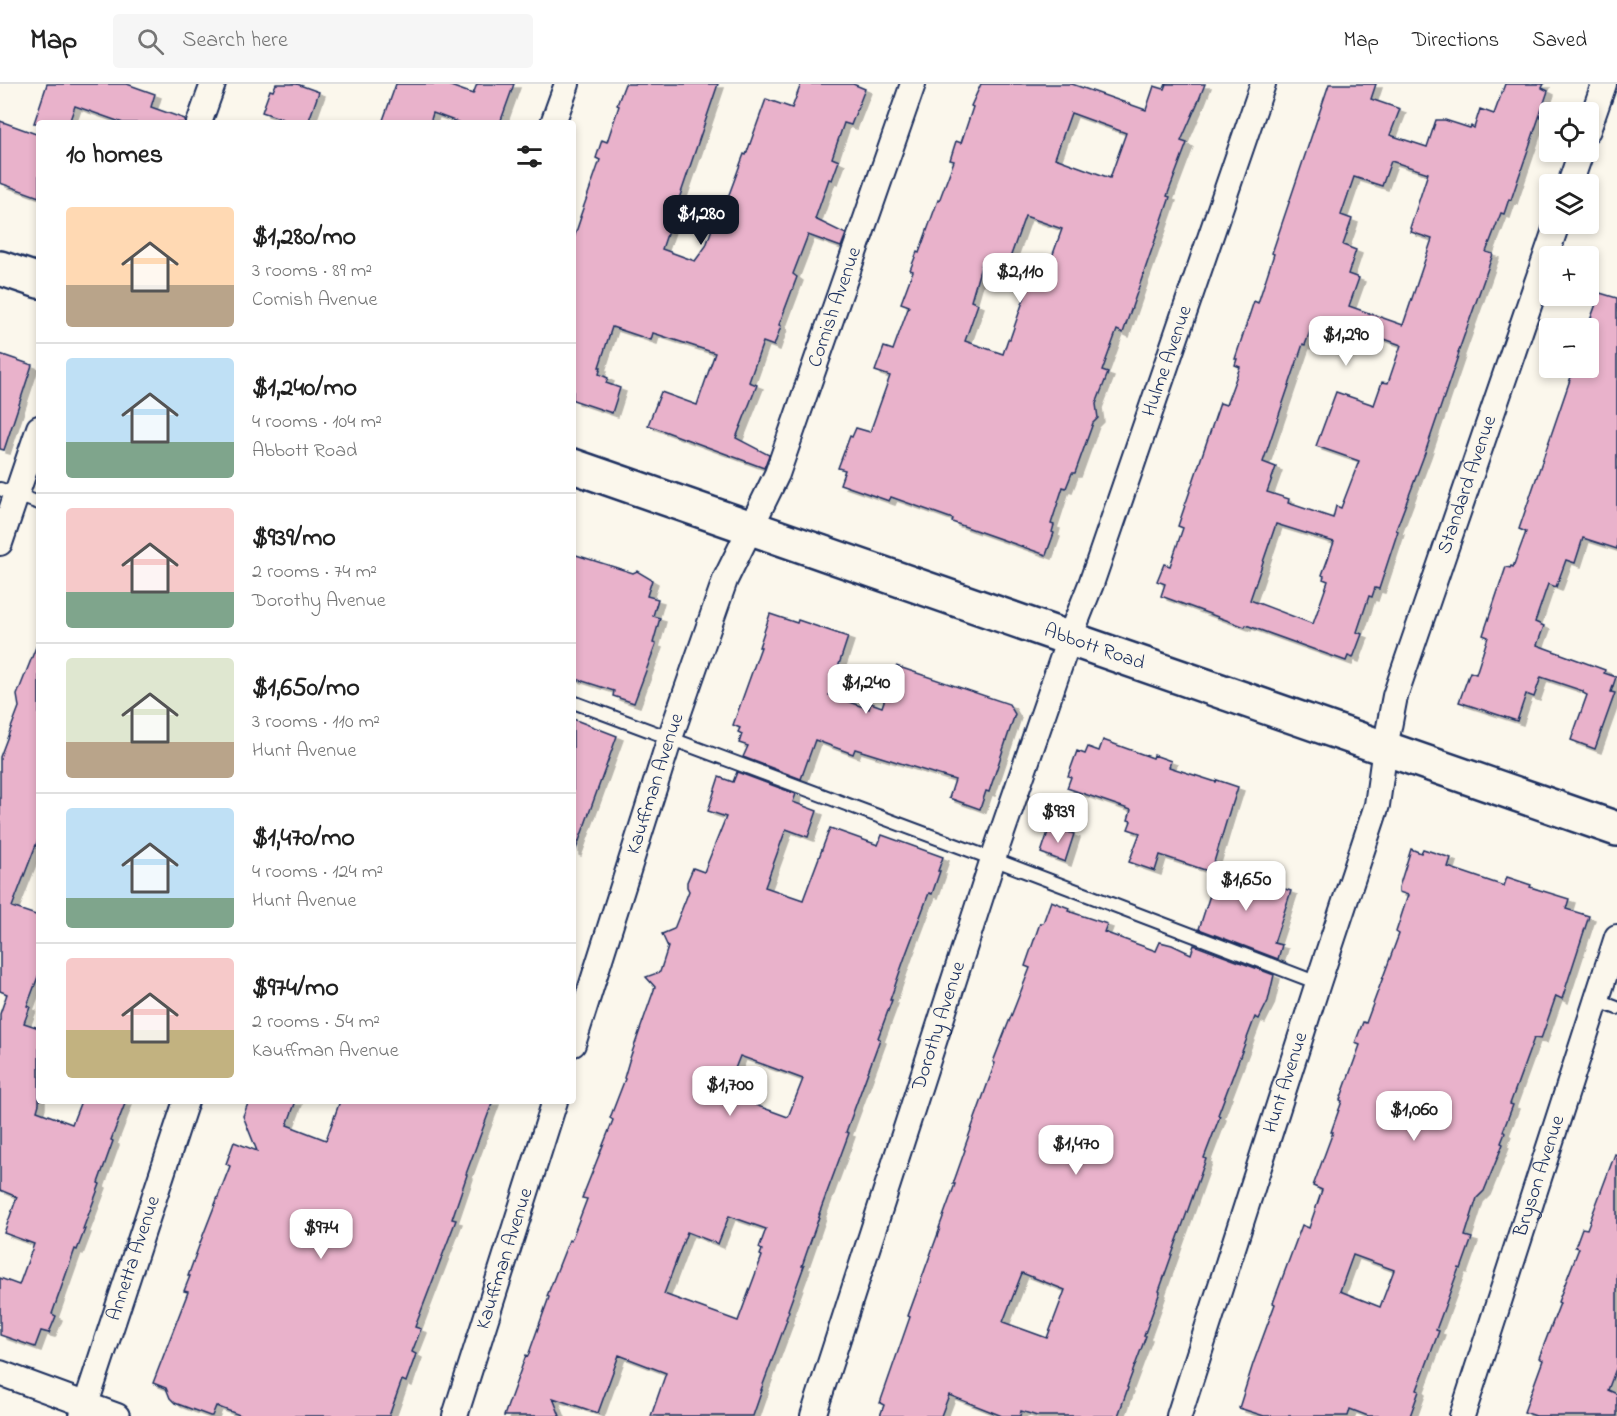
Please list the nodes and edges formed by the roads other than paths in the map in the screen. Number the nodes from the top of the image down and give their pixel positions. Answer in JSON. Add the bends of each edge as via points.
{"nodes":[{"id":1,"x":213,"y":84,"type":"edge"},
{"id":2,"x":567,"y":84,"type":"edge"},
{"id":3,"x":913,"y":84,"type":"edge"},
{"id":4,"x":1263,"y":84,"type":"edge"},
{"id":5,"x":1604,"y":84,"type":"edge"},
{"id":6,"x":1598,"y":102,"type":"edge"},
{"id":7,"x":200,"y":120,"type":"edge"},
{"id":8,"x":554,"y":120,"type":"edge"},
{"id":9,"x":1554,"y":234,"type":"edge"},
{"id":10,"x":0,"y":268,"type":"edge"},
{"id":11,"x":36,"y":280,"type":"edge"},
{"id":12,"x":36,"y":435,"type":"edge"},
{"id":13,"x":576,"y":467,"type":"edge"},
{"id":14,"x":8,"y":492,"type":"edge"},
{"id":15,"x":36,"y":503,"type":"edge"},
{"id":16,"x":750,"y":528,"type":"junction"},
{"id":17,"x":0,"y":543,"type":"edge"},
{"id":18,"x":1069,"y":639,"type":"junction"},
{"id":19,"x":576,"y":703,"type":"edge"},
{"id":20,"x":670,"y":738,"type":"junction"},
{"id":21,"x":1385,"y":748,"type":"junction"},
{"id":22,"x":1617,"y":828,"type":"edge"},
{"id":23,"x":993,"y":859,"type":"junction"},
{"id":24,"x":1617,"y":937,"type":"edge"},
{"id":25,"x":1318,"y":983,"type":"junction"},
{"id":26,"x":1606,"y":1004,"type":"edge"},
{"id":27,"x":576,"y":1035,"type":"edge"},
{"id":28,"x":185,"y":1104,"type":"edge"},
{"id":29,"x":554,"y":1104,"type":"edge"},
{"id":30,"x":0,"y":1373,"type":"edge"},
{"id":31,"x":84,"y":1410,"type":"edge"},
{"id":32,"x":117,"y":1416,"type":"edge"},
{"id":33,"x":455,"y":1416,"type":"edge"},
{"id":34,"x":813,"y":1416,"type":"edge"},
{"id":35,"x":1179,"y":1416,"type":"edge"},
{"id":36,"x":1462,"y":1416,"type":"edge"}],
"edges":[{"from":1,"to":7,"type":"street"},
{"from":2,"to":8,"type":"street"},
{"from":3,"to":16,"type":"street","name":"Cornish Avenue","via":[[777,474]]},
{"from":4,"to":18,"type":"street","name":"Hulme Avenue"},
{"from":5,"to":6,"type":"street"},
{"from":9,"to":21,"type":"street","name":"Standard Avenue","via":[[1395,696]]},
{"from":10,"to":11,"type":"street"},
{"from":12,"to":14,"type":"street"},
{"from":13,"to":16,"type":"street","name":"Abbott Road"},
{"from":14,"to":15,"type":"lane"},
{"from":14,"to":17,"type":"street"},
{"from":16,"to":18,"type":"street","name":"Abbott Road"},
{"from":16,"to":20,"type":"street","name":"Kauffman Avenue","via":[[725,579]]},
{"from":18,"to":21,"type":"street","name":"Abbott Road"},
{"from":18,"to":23,"type":"street","name":"Dorothy Avenue"},
{"from":19,"to":20,"type":"lane"},
{"from":20,"to":23,"type":"lane"},
{"from":20,"to":27,"type":"street","name":"Kauffman Avenue"},
{"from":21,"to":22,"type":"street","name":"Abbott Road"},
{"from":21,"to":25,"type":"street","name":"Hunt Avenue","via":[[1377,805]]},
{"from":23,"to":25,"type":"lane"},
{"from":23,"to":34,"type":"street","name":"Dorothy Avenue"},
{"from":24,"to":26,"type":"street","name":"Bryson Avenue"},
{"from":25,"to":35,"type":"street","name":"Hunt Avenue"},
{"from":26,"to":36,"type":"street","name":"Bryson Avenue"},
{"from":28,"to":31,"type":"street","name":"Annetta Avenue"},
{"from":29,"to":33,"type":"street","name":"Kauffman Avenue"},
{"from":30,"to":31,"type":"street"},
{"from":31,"to":32,"type":"street"}]}
